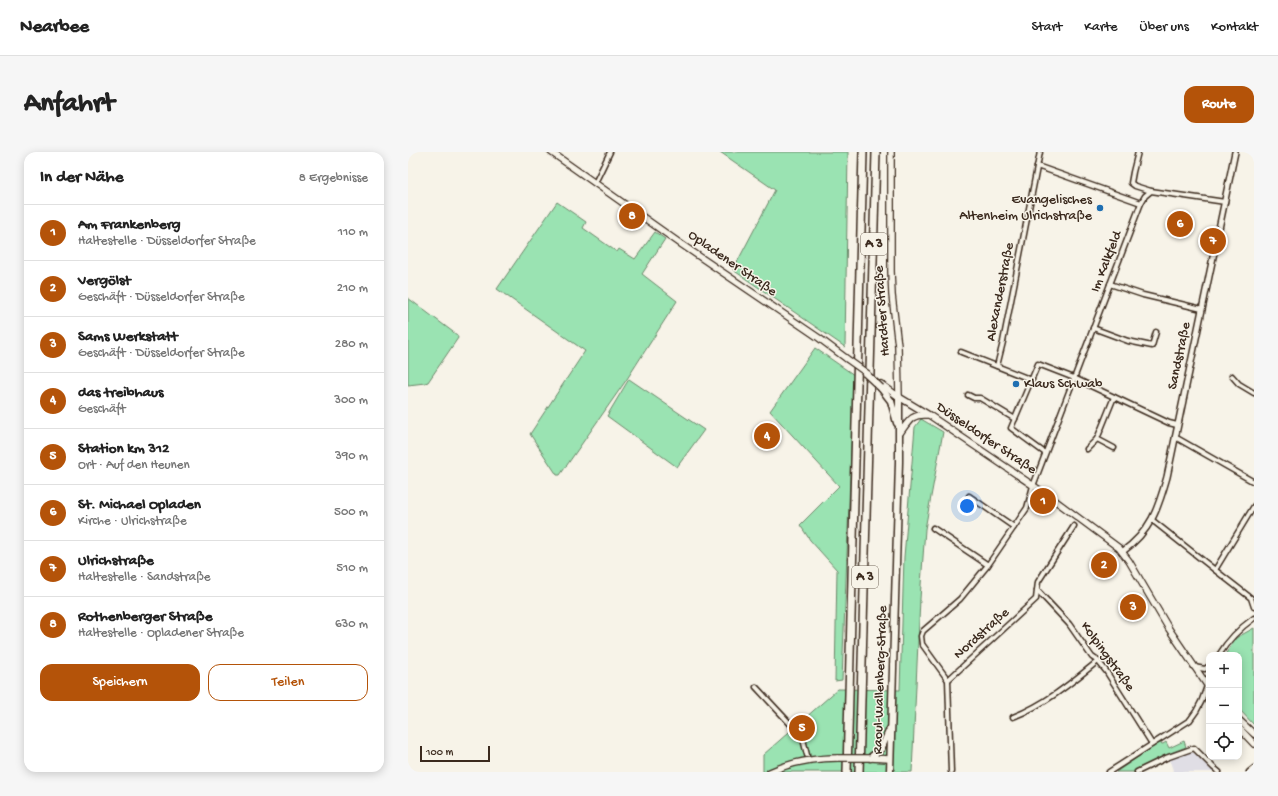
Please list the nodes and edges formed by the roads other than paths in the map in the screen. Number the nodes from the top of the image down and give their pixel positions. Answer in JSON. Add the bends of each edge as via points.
{"nodes":[{"id":1,"x":551,"y":152,"type":"edge"},
{"id":2,"x":610,"y":152,"type":"edge"},
{"id":3,"x":863,"y":152,"type":"edge"},
{"id":4,"x":876,"y":152,"type":"edge"},
{"id":5,"x":891,"y":152,"type":"edge"},
{"id":6,"x":1040,"y":152,"type":"edge"},
{"id":7,"x":1138,"y":152,"type":"edge"},
{"id":8,"x":1235,"y":152,"type":"edge"},
{"id":9,"x":1037,"y":166,"type":"junction"},
{"id":10,"x":594,"y":183,"type":"junction"},
{"id":11,"x":1151,"y":190,"type":"junction"},
{"id":12,"x":1225,"y":202,"type":"junction"},
{"id":13,"x":1141,"y":203,"type":"junction"},
{"id":14,"x":1110,"y":284,"type":"junction"},
{"id":15,"x":1202,"y":309,"type":"junction"},
{"id":16,"x":1093,"y":328,"type":"junction"},
{"id":17,"x":1156,"y":332,"type":"dead end"},
{"id":18,"x":961,"y":352,"type":"dead end"},
{"id":19,"x":997,"y":366,"type":"junction"},
{"id":20,"x":865,"y":373,"type":"joint"},
{"id":21,"x":1232,"y":376,"type":"dead end"},
{"id":22,"x":1074,"y":378,"type":"junction"},
{"id":23,"x":1032,"y":380,"type":"junction"},
{"id":24,"x":881,"y":386,"type":"junction"},
{"id":25,"x":1254,"y":393,"type":"edge"},
{"id":26,"x":968,"y":395,"type":"dead end"},
{"id":27,"x":899,"y":397,"type":"junction"},
{"id":28,"x":1114,"y":397,"type":"junction"},
{"id":29,"x":929,"y":415,"type":"junction"},
{"id":30,"x":1015,"y":419,"type":"junction"},
{"id":31,"x":1177,"y":425,"type":"junction"},
{"id":32,"x":900,"y":432,"type":"junction"},
{"id":33,"x":1175,"y":437,"type":"junction"},
{"id":34,"x":1097,"y":439,"type":"junction"},
{"id":35,"x":1114,"y":448,"type":"dead end"},
{"id":36,"x":1087,"y":450,"type":"dead end"},
{"id":37,"x":1045,"y":453,"type":"junction"},
{"id":38,"x":1254,"y":482,"type":"edge"},
{"id":39,"x":1032,"y":486,"type":"junction"},
{"id":40,"x":969,"y":496,"type":"dead end"},
{"id":41,"x":1254,"y":506,"type":"edge"},
{"id":42,"x":1152,"y":520,"type":"junction"},
{"id":43,"x":1074,"y":526,"type":"dead end"},
{"id":44,"x":1014,"y":527,"type":"junction"},
{"id":45,"x":933,"y":528,"type":"dead end"},
{"id":46,"x":1122,"y":552,"type":"junction"},
{"id":47,"x":988,"y":565,"type":"junction"},
{"id":48,"x":1215,"y":570,"type":"junction"},
{"id":49,"x":1037,"y":590,"type":"junction"},
{"id":50,"x":1252,"y":597,"type":"edge"},
{"id":51,"x":1254,"y":607,"type":"edge"},
{"id":52,"x":1254,"y":618,"type":"edge"},
{"id":53,"x":1221,"y":652,"type":"edge"},
{"id":54,"x":1098,"y":661,"type":"junction"},
{"id":55,"x":1194,"y":667,"type":"junction"},
{"id":56,"x":1206,"y":668,"type":"edge"},
{"id":57,"x":948,"y":680,"type":"junction"},
{"id":58,"x":756,"y":687,"type":"dead end"},
{"id":59,"x":1207,"y":688,"type":"edge"},
{"id":60,"x":1206,"y":693,"type":"edge"},
{"id":61,"x":1013,"y":717,"type":"dead end"},
{"id":62,"x":1242,"y":723,"type":"edge"},
{"id":63,"x":892,"y":726,"type":"junction"},
{"id":64,"x":1242,"y":731,"type":"edge"},
{"id":65,"x":1254,"y":734,"type":"edge"},
{"id":66,"x":1152,"y":744,"type":"junction"},
{"id":67,"x":1254,"y":744,"type":"edge"},
{"id":68,"x":807,"y":755,"type":"dead end"},
{"id":69,"x":870,"y":758,"type":"junction"},
{"id":70,"x":890,"y":759,"type":"junction"},
{"id":71,"x":1254,"y":768,"type":"edge"},
{"id":72,"x":770,"y":772,"type":"edge"},
{"id":73,"x":848,"y":772,"type":"edge"},
{"id":74,"x":859,"y":772,"type":"edge"},
{"id":75,"x":890,"y":772,"type":"edge"},
{"id":76,"x":951,"y":772,"type":"edge"},
{"id":77,"x":1109,"y":772,"type":"edge"},
{"id":78,"x":1137,"y":772,"type":"edge"},
{"id":79,"x":1219,"y":772,"type":"edge"},
{"id":80,"x":1249,"y":772,"type":"edge"}],
"edges":[{"from":1,"to":10,"type":"main road","name":"Opladener Straße"},
{"from":2,"to":10,"type":"street"},
{"from":3,"to":73,"type":"highway","number":"A 3"},
{"from":4,"to":74,"type":"highway","number":"A 3"},
{"from":5,"to":27,"type":"main road","name":"Hardter Straße","via":[[892,277]]},
{"from":6,"to":9,"type":"street","name":"Alexanderstraße"},
{"from":7,"to":11,"type":"street","via":[[1131,182],[1135,186]]},
{"from":8,"to":12,"type":"street","name":"Sandstraße"},
{"from":9,"to":13,"type":"street"},
{"from":9,"to":19,"type":"street","name":"Alexanderstraße","via":[[1004,342]]},
{"from":10,"to":20,"type":"main road","name":"Opladener Straße","bridge":true,"via":[[819,338]]},
{"from":11,"to":12,"type":"street"},
{"from":11,"to":13,"type":"street","name":"Im Kalkfeld"},
{"from":12,"to":15,"type":"street","name":"Sandstraße"},
{"from":13,"to":14,"type":"street","name":"Im Kalkfeld"},
{"from":14,"to":15,"type":"street","via":[[1143,296]]},
{"from":14,"to":16,"type":"street","name":"Im Kalkfeld"},
{"from":15,"to":31,"type":"street","name":"Sandstraße"},
{"from":16,"to":17,"type":"street","via":[[1128,341],[1152,346]]},
{"from":16,"to":22,"type":"street","name":"Im Kalkfeld"},
{"from":18,"to":19,"type":"street"},
{"from":19,"to":23,"type":"street"},
{"from":20,"to":24,"type":"main road","bridge":true},
{"from":21,"to":25,"type":"street","via":[[1239,384]]},
{"from":22,"to":23,"type":"street","via":[[1038,364]]},
{"from":22,"to":28,"type":"street"},
{"from":22,"to":37,"type":"street","name":"Im Kalkfeld"},
{"from":23,"to":30,"type":"street"},
{"from":24,"to":27,"type":"main road"},
{"from":24,"to":32,"type":"main road","via":[[892,405]]},
{"from":26,"to":30,"type":"street","via":[[980,398]]},
{"from":27,"to":29,"type":"main road","name":"Düsseldorfer Straße"},
{"from":27,"to":32,"type":"main road","name":"Raoul-Wallenberg-Straße"},
{"from":28,"to":31,"type":"street"},
{"from":28,"to":34,"type":"street"},
{"from":29,"to":32,"type":"main road","via":[[912,417]]},
{"from":29,"to":39,"type":"main road","name":"Düsseldorfer Straße"},
{"from":30,"to":37,"type":"street","via":[[1011,428]]},
{"from":31,"to":33,"type":"street","name":"Sandstraße"},
{"from":32,"to":63,"type":"main road","name":"Raoul-Wallenberg-Straße"},
{"from":33,"to":38,"type":"street"},
{"from":33,"to":42,"type":"street","name":"Sandstraße","via":[[1159,504]]},
{"from":34,"to":35,"type":"street"},
{"from":34,"to":36,"type":"street"},
{"from":37,"to":39,"type":"street","name":"Im Kalkfeld"},
{"from":39,"to":44,"type":"street","name":"Im Kalkfeld","via":[[1027,508]]},
{"from":39,"to":46,"type":"main road","name":"Düsseldorfer Straße","via":[[1104,535]]},
{"from":40,"to":44,"type":"street"},
{"from":41,"to":48,"type":"street"},
{"from":42,"to":46,"type":"street","name":"Sandstraße","via":[[1138,538]]},
{"from":42,"to":48,"type":"street"},
{"from":43,"to":49,"type":"street","name":"Nordstraße","via":[[1038,582]]},
{"from":44,"to":47,"type":"street","name":"Im Kalkfeld"},
{"from":45,"to":47,"type":"street"},
{"from":46,"to":55,"type":"main road","name":"Düsseldorfer Straße"},
{"from":47,"to":57,"type":"street","name":"Im Kalkfeld","via":[[960,599],[923,631],[921,636],[922,644]]},
{"from":48,"to":50,"type":"street"},
{"from":49,"to":54,"type":"street","name":"Kolpingstraße","via":[[1069,624],[1092,657]]},
{"from":49,"to":57,"type":"street","name":"Nordstraße","via":[[1036,599]]},
{"from":50,"to":51,"type":"street"},
{"from":52,"to":53,"type":"street","via":[[1241,628]]},
{"from":54,"to":61,"type":"street","via":[[1050,699]]},
{"from":54,"to":66,"type":"street","name":"Kolpingstraße"},
{"from":55,"to":56,"type":"street"},
{"from":55,"to":59,"type":"main road","name":"Düsseldorfer Straße"},
{"from":57,"to":76,"type":"street"},
{"from":58,"to":68,"type":"street","via":[[803,739]]},
{"from":60,"to":66,"type":"street","via":[[1190,720]]},
{"from":62,"to":65,"type":"main road"},
{"from":63,"to":69,"type":"main road","via":[[881,749]]},
{"from":63,"to":70,"type":"main road","name":"Raoul-Wallenberg-Straße"},
{"from":64,"to":67,"type":"main road"},
{"from":66,"to":77,"type":"street"},
{"from":69,"to":70,"type":"main road"},
{"from":69,"to":72,"type":"main road","bridge":true,"via":[[808,760]]},
{"from":70,"to":75,"type":"main road","name":"Raoul-Wallenberg-Straße"},
{"from":71,"to":80,"type":"street"},
{"from":78,"to":79,"type":"street","via":[[1194,748]]}]}
